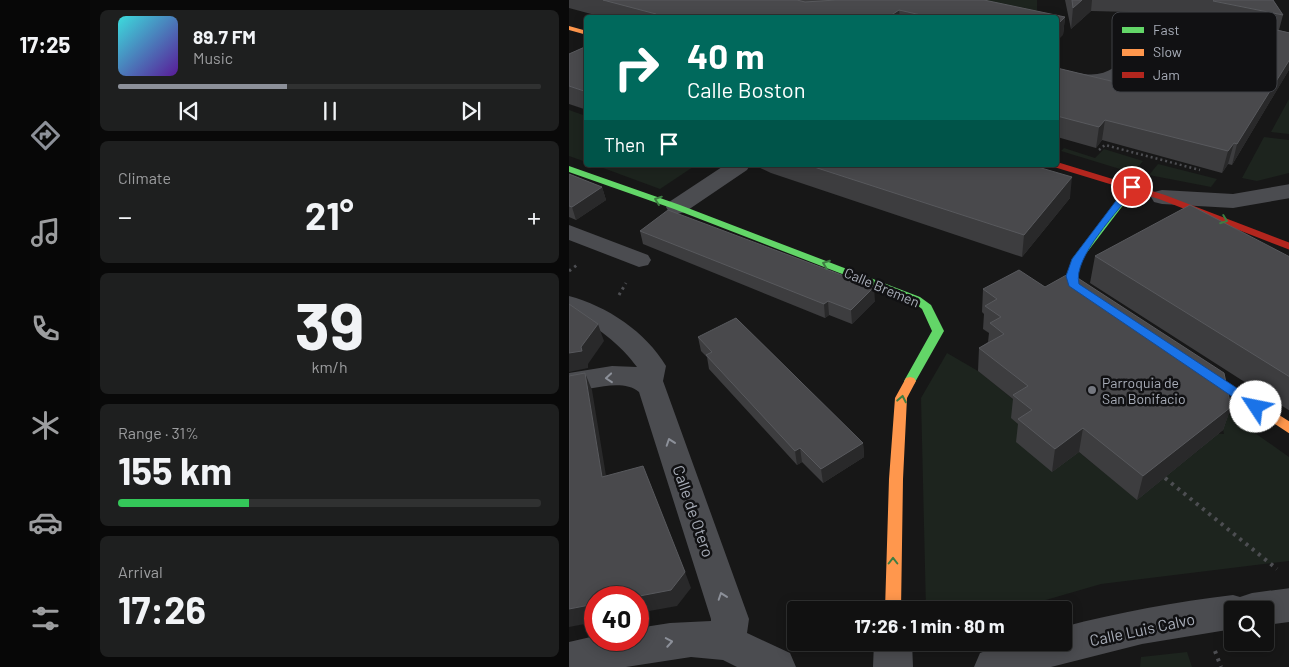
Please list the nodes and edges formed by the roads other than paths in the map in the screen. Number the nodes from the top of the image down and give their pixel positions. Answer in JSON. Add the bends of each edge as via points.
{"nodes":[{"id":1,"x":569,"y":28,"type":"edge"},
{"id":2,"x":584,"y":32,"type":"edge"},
{"id":3,"x":1059,"y":74,"type":"edge"},
{"id":4,"x":1112,"y":76,"type":"edge"},
{"id":5,"x":1059,"y":166,"type":"edge"},
{"id":6,"x":736,"y":167,"type":"edge"},
{"id":7,"x":569,"y":169,"type":"edge"},
{"id":8,"x":1132,"y":187,"type":"junction"},
{"id":9,"x":1289,"y":191,"type":"edge"},
{"id":10,"x":1162,"y":197,"type":"junction"},
{"id":11,"x":677,"y":207,"type":"junction"},
{"id":12,"x":569,"y":232,"type":"edge"},
{"id":13,"x":1289,"y":247,"type":"edge"},
{"id":14,"x":639,"y":260,"type":"dead end"},
{"id":15,"x":569,"y":304,"type":"edge"},
{"id":16,"x":1107,"y":308,"type":"edge"},
{"id":17,"x":1190,"y":363,"type":"edge"},
{"id":18,"x":648,"y":382,"type":"junction"},
{"id":19,"x":569,"y":383,"type":"edge"},
{"id":20,"x":1289,"y":429,"type":"edge"},
{"id":21,"x":1286,"y":589,"type":"edge"},
{"id":22,"x":893,"y":601,"type":"edge"},
{"id":23,"x":1266,"y":601,"type":"edge"},
{"id":24,"x":1224,"y":613,"type":"edge"},
{"id":25,"x":724,"y":642,"type":"junction"},
{"id":26,"x":893,"y":651,"type":"edge"},
{"id":27,"x":586,"y":657,"type":"edge"},
{"id":28,"x":776,"y":667,"type":"edge"},
{"id":29,"x":893,"y":667,"type":"edge"},
{"id":30,"x":994,"y":667,"type":"edge"}],
"edges":[{"from":1,"to":2,"type":"street"},
{"from":3,"to":4,"type":"street","via":[[1085,80]]},
{"from":5,"to":8,"type":"street"},
{"from":6,"to":11,"type":"street"},
{"from":11,"to":7,"type":"street","name":"Calle Bremen","one_way":true},
{"from":8,"to":10,"type":"street"},
{"from":8,"to":16,"type":"street","via":[[1077,259],[1072,276],[1074,286]]},
{"from":9,"to":10,"type":"street","via":[[1233,201]]},
{"from":10,"to":13,"type":"street","one_way":true},
{"from":22,"to":11,"type":"street","name":"Calle Bremen","one_way":true,"via":[[901,398],[933,343],[938,331],[935,320],[927,306],[916,299]]},
{"from":12,"to":14,"type":"street"},
{"from":15,"to":18,"type":"street","name":"Calle de Otero","via":[[597,315],[641,352],[653,366]]},
{"from":17,"to":20,"type":"street"},
{"from":18,"to":19,"type":"street","one_way":true,"via":[[627,376]]},
{"from":25,"to":18,"type":"street","name":"Calle de Otero","one_way":true,"via":[[730,620],[656,393]]},
{"from":21,"to":23,"type":"street"},
{"from":24,"to":30,"type":"street","name":"Calle Luis Calvo","via":[[1173,620],[1031,653]]},
{"from":27,"to":25,"type":"street","one_way":true,"via":[[679,640]]},
{"from":25,"to":28,"type":"street"},
{"from":26,"to":29,"type":"street"}]}
